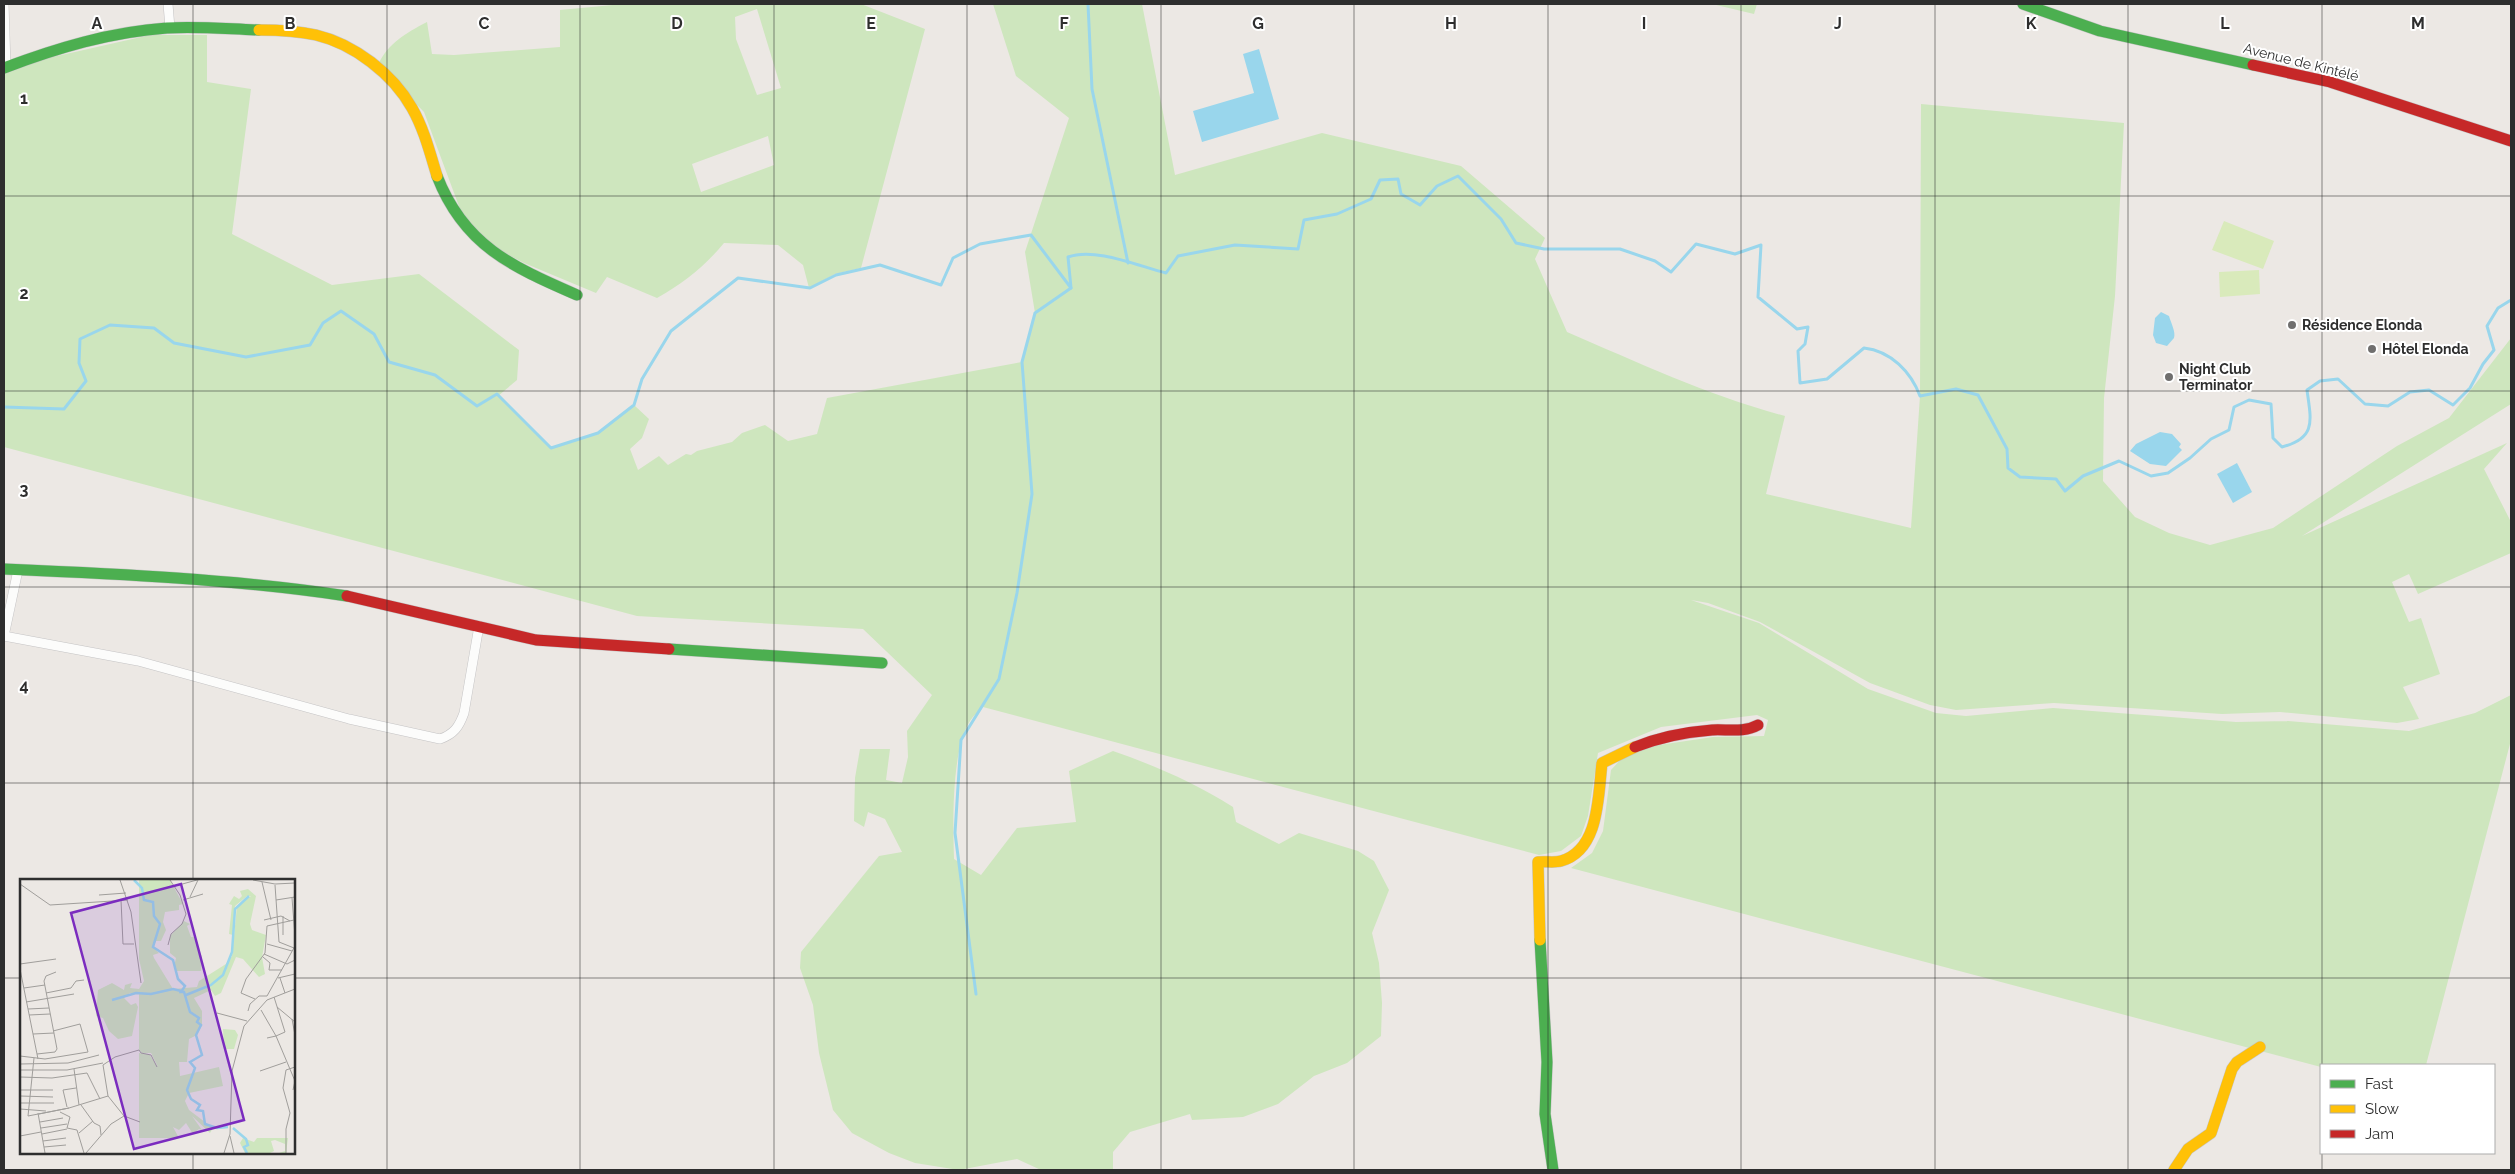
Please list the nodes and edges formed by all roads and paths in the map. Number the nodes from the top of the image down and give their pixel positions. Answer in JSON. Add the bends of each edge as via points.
{"nodes":[{"id":1,"x":4,"y":4,"type":"edge"},
{"id":2,"x":168,"y":4,"type":"edge"},
{"id":3,"x":2023,"y":4,"type":"edge"},
{"id":4,"x":170,"y":28,"type":"junction"},
{"id":5,"x":5,"y":68,"type":"edge"},
{"id":6,"x":2511,"y":142,"type":"edge"},
{"id":7,"x":577,"y":295,"type":"dead end"},
{"id":8,"x":4,"y":569,"type":"edge"},
{"id":9,"x":18,"y":570,"type":"junction"},
{"id":10,"x":479,"y":626,"type":"junction"},
{"id":11,"x":4,"y":636,"type":"edge"},
{"id":12,"x":882,"y":663,"type":"dead end"},
{"id":13,"x":1758,"y":725,"type":"dead end"},
{"id":14,"x":2260,"y":1048,"type":"dead end"},
{"id":15,"x":1553,"y":1170,"type":"edge"},
{"id":16,"x":2174,"y":1170,"type":"edge"}],
"edges":[{"from":1,"to":5,"type":"street"},
{"from":2,"to":4,"type":"street"},
{"from":3,"to":6,"type":"street","name":"Avenue de Kintélé","via":[[2100,31],[2330,82]]},
{"from":4,"to":5,"type":"street","via":[[76,45],[30,57]]},
{"from":4,"to":7,"type":"street","via":[[255,29],[316,35],[355,52],[375,65],[406,98],[418,118],[448,202],[474,238],[491,253],[516,267]]},
{"from":8,"to":9,"type":"street"},
{"from":9,"to":10,"type":"street","via":[[151,576],[306,590],[360,598]]},
{"from":9,"to":11,"type":"street"},
{"from":10,"to":11,"type":"street","via":[[460,726],[451,735],[440,739],[349,719],[138,661]]},
{"from":10,"to":12,"type":"street","via":[[536,640]]},
{"from":13,"to":15,"type":"street","via":[[1752,729],[1713,730],[1656,739],[1602,763],[1587,840],[1578,853],[1562,861],[1538,862],[1548,1062],[1545,1114]]},
{"from":14,"to":16,"type":"street","via":[[2237,1062],[2232,1069],[2211,1133],[2188,1149]]}]}
